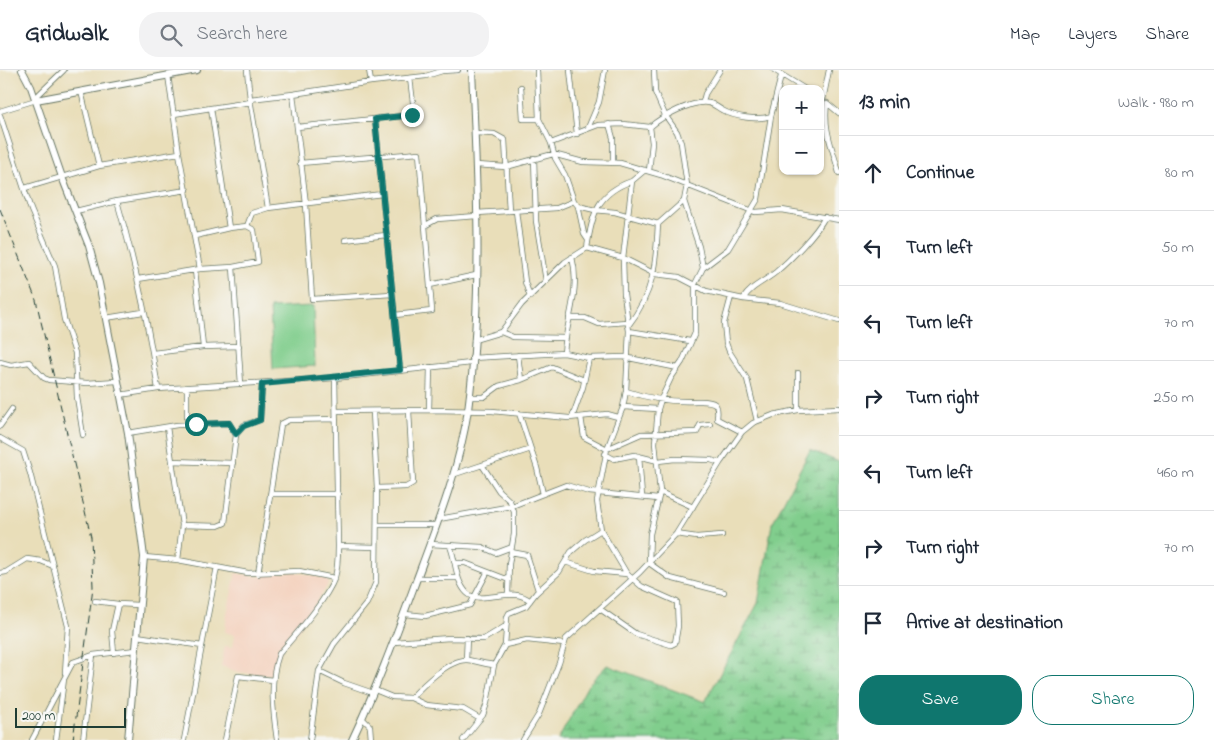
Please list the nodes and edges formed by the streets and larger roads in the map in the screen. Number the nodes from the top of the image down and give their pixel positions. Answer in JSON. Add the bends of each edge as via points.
{"nodes":[{"id":1,"x":22,"y":70,"type":"edge"},
{"id":2,"x":64,"y":70,"type":"edge"},
{"id":3,"x":197,"y":70,"type":"edge"},
{"id":4,"x":247,"y":70,"type":"edge"},
{"id":5,"x":369,"y":70,"type":"edge"},
{"id":6,"x":458,"y":70,"type":"edge"},
{"id":7,"x":472,"y":70,"type":"edge"},
{"id":8,"x":537,"y":70,"type":"edge"},
{"id":9,"x":570,"y":70,"type":"edge"},
{"id":10,"x":605,"y":70,"type":"edge"},
{"id":11,"x":654,"y":70,"type":"edge"},
{"id":12,"x":720,"y":70,"type":"edge"},
{"id":13,"x":774,"y":70,"type":"edge"},
{"id":14,"x":829,"y":70,"type":"edge"},
{"id":15,"x":168,"y":74,"type":"junction"},
{"id":16,"x":781,"y":76,"type":"junction"},
{"id":17,"x":410,"y":78,"type":"junction"},
{"id":18,"x":370,"y":82,"type":"junction"},
{"id":19,"x":798,"y":85,"type":"edge"},
{"id":20,"x":521,"y":87,"type":"dead end"},
{"id":21,"x":81,"y":91,"type":"junction"},
{"id":22,"x":293,"y":94,"type":"junction"},
{"id":23,"x":824,"y":95,"type":"edge"},
{"id":24,"x":36,"y":99,"type":"junction"},
{"id":25,"x":250,"y":100,"type":"junction"},
{"id":26,"x":824,"y":101,"type":"edge"},
{"id":27,"x":703,"y":102,"type":"junction"},
{"id":28,"x":211,"y":108,"type":"junction"},
{"id":29,"x":824,"y":108,"type":"edge"},
{"id":30,"x":0,"y":111,"type":"edge"},
{"id":31,"x":839,"y":113,"type":"edge"},
{"id":32,"x":174,"y":114,"type":"junction"},
{"id":33,"x":665,"y":114,"type":"junction"},
{"id":34,"x":0,"y":116,"type":"edge"},
{"id":35,"x":771,"y":116,"type":"junction"},
{"id":36,"x":375,"y":119,"type":"junction"},
{"id":37,"x":539,"y":119,"type":"junction"},
{"id":38,"x":609,"y":124,"type":"junction"},
{"id":39,"x":297,"y":127,"type":"junction"},
{"id":40,"x":650,"y":127,"type":"junction"},
{"id":41,"x":588,"y":128,"type":"junction"},
{"id":42,"x":475,"y":134,"type":"junction"},
{"id":43,"x":577,"y":134,"type":"junction"},
{"id":44,"x":551,"y":143,"type":"junction"},
{"id":45,"x":179,"y":153,"type":"junction"},
{"id":46,"x":553,"y":154,"type":"junction"},
{"id":47,"x":379,"y":156,"type":"junction"},
{"id":48,"x":534,"y":158,"type":"junction"},
{"id":49,"x":613,"y":162,"type":"junction"},
{"id":50,"x":300,"y":163,"type":"junction"},
{"id":51,"x":476,"y":165,"type":"junction"},
{"id":52,"x":99,"y":166,"type":"junction"},
{"id":53,"x":506,"y":167,"type":"junction"},
{"id":54,"x":647,"y":171,"type":"junction"},
{"id":55,"x":839,"y":173,"type":"edge"},
{"id":56,"x":62,"y":176,"type":"junction"},
{"id":57,"x":632,"y":181,"type":"junction"},
{"id":58,"x":687,"y":185,"type":"junction"},
{"id":59,"x":25,"y":188,"type":"junction"},
{"id":60,"x":187,"y":190,"type":"junction"},
{"id":61,"x":382,"y":194,"type":"junction"},
{"id":62,"x":574,"y":201,"type":"junction"},
{"id":63,"x":684,"y":201,"type":"junction"},
{"id":64,"x":117,"y":202,"type":"junction"},
{"id":65,"x":306,"y":204,"type":"junction"},
{"id":66,"x":578,"y":206,"type":"junction"},
{"id":67,"x":268,"y":208,"type":"junction"},
{"id":68,"x":534,"y":208,"type":"junction"},
{"id":69,"x":595,"y":210,"type":"junction"},
{"id":70,"x":76,"y":211,"type":"junction"},
{"id":71,"x":509,"y":211,"type":"junction"},
{"id":72,"x":516,"y":211,"type":"junction"},
{"id":73,"x":751,"y":211,"type":"junction"},
{"id":74,"x":477,"y":215,"type":"junction"},
{"id":75,"x":628,"y":216,"type":"junction"},
{"id":76,"x":824,"y":217,"type":"junction"},
{"id":77,"x":839,"y":220,"type":"edge"},
{"id":78,"x":426,"y":224,"type":"junction"},
{"id":79,"x":658,"y":224,"type":"junction"},
{"id":80,"x":247,"y":226,"type":"junction"},
{"id":81,"x":229,"y":228,"type":"junction"},
{"id":82,"x":386,"y":235,"type":"junction"},
{"id":83,"x":195,"y":236,"type":"junction"},
{"id":84,"x":345,"y":240,"type":"dead end"},
{"id":85,"x":588,"y":240,"type":"junction"},
{"id":86,"x":587,"y":248,"type":"junction"},
{"id":87,"x":572,"y":257,"type":"junction"},
{"id":88,"x":623,"y":258,"type":"junction"},
{"id":89,"x":233,"y":267,"type":"junction"},
{"id":90,"x":702,"y":268,"type":"junction"},
{"id":91,"x":198,"y":269,"type":"junction"},
{"id":92,"x":655,"y":274,"type":"junction"},
{"id":93,"x":476,"y":275,"type":"junction"},
{"id":94,"x":138,"y":279,"type":"junction"},
{"id":95,"x":546,"y":281,"type":"junction"},
{"id":96,"x":695,"y":284,"type":"junction"},
{"id":97,"x":430,"y":285,"type":"junction"},
{"id":98,"x":392,"y":294,"type":"junction"},
{"id":99,"x":530,"y":297,"type":"junction"},
{"id":100,"x":731,"y":297,"type":"junction"},
{"id":101,"x":743,"y":300,"type":"junction"},
{"id":102,"x":144,"y":312,"type":"junction"},
{"id":103,"x":395,"y":315,"type":"junction"},
{"id":104,"x":106,"y":318,"type":"junction"},
{"id":105,"x":569,"y":318,"type":"junction"},
{"id":106,"x":839,"y":321,"type":"edge"},
{"id":107,"x":628,"y":326,"type":"junction"},
{"id":108,"x":501,"y":332,"type":"junction"},
{"id":109,"x":566,"y":338,"type":"junction"},
{"id":110,"x":474,"y":340,"type":"junction"},
{"id":111,"x":690,"y":342,"type":"junction"},
{"id":112,"x":240,"y":346,"type":"junction"},
{"id":113,"x":204,"y":347,"type":"junction"},
{"id":114,"x":153,"y":353,"type":"junction"},
{"id":115,"x":564,"y":353,"type":"junction"},
{"id":116,"x":518,"y":355,"type":"junction"},
{"id":117,"x":589,"y":358,"type":"junction"},
{"id":118,"x":628,"y":358,"type":"junction"},
{"id":119,"x":472,"y":360,"type":"junction"},
{"id":120,"x":0,"y":362,"type":"edge"},
{"id":121,"x":430,"y":367,"type":"junction"},
{"id":122,"x":678,"y":368,"type":"junction"},
{"id":123,"x":400,"y":370,"type":"junction"},
{"id":124,"x":798,"y":373,"type":"dead end"},
{"id":125,"x":335,"y":378,"type":"junction"},
{"id":126,"x":521,"y":380,"type":"junction"},
{"id":127,"x":584,"y":380,"type":"junction"},
{"id":128,"x":117,"y":381,"type":"junction"},
{"id":129,"x":77,"y":383,"type":"junction"},
{"id":130,"x":241,"y":384,"type":"junction"},
{"id":131,"x":262,"y":384,"type":"junction"},
{"id":132,"x":187,"y":387,"type":"junction"},
{"id":133,"x":158,"y":389,"type":"junction"},
{"id":134,"x":626,"y":391,"type":"junction"},
{"id":135,"x":120,"y":395,"type":"junction"},
{"id":136,"x":469,"y":397,"type":"junction"},
{"id":137,"x":660,"y":399,"type":"junction"},
{"id":138,"x":623,"y":407,"type":"junction"},
{"id":139,"x":839,"y":408,"type":"edge"},
{"id":140,"x":12,"y":409,"type":"dead end"},
{"id":141,"x":658,"y":409,"type":"junction"},
{"id":142,"x":429,"y":410,"type":"junction"},
{"id":143,"x":798,"y":410,"type":"junction"},
{"id":144,"x":336,"y":411,"type":"junction"},
{"id":145,"x":409,"y":411,"type":"junction"},
{"id":146,"x":468,"y":411,"type":"junction"},
{"id":147,"x":373,"y":412,"type":"junction"},
{"id":148,"x":519,"y":413,"type":"junction"},
{"id":149,"x":581,"y":417,"type":"junction"},
{"id":150,"x":618,"y":417,"type":"junction"},
{"id":151,"x":572,"y":418,"type":"junction"},
{"id":152,"x":336,"y":419,"type":"junction"},
{"id":153,"x":757,"y":421,"type":"junction"},
{"id":154,"x":710,"y":424,"type":"dead end"},
{"id":155,"x":187,"y":425,"type":"junction"},
{"id":156,"x":0,"y":426,"type":"edge"},
{"id":157,"x":167,"y":427,"type":"junction"},
{"id":158,"x":742,"y":432,"type":"junction"},
{"id":159,"x":128,"y":433,"type":"junction"},
{"id":160,"x":655,"y":433,"type":"junction"},
{"id":161,"x":236,"y":434,"type":"junction"},
{"id":162,"x":83,"y":435,"type":"dead end"},
{"id":163,"x":0,"y":438,"type":"edge"},
{"id":164,"x":531,"y":449,"type":"junction"},
{"id":165,"x":606,"y":451,"type":"junction"},
{"id":166,"x":639,"y":456,"type":"junction"},
{"id":167,"x":172,"y":461,"type":"junction"},
{"id":168,"x":658,"y":461,"type":"junction"},
{"id":169,"x":233,"y":463,"type":"junction"},
{"id":170,"x":720,"y":463,"type":"junction"},
{"id":171,"x":482,"y":465,"type":"junction"},
{"id":172,"x":455,"y":474,"type":"junction"},
{"id":173,"x":377,"y":488,"type":"junction"},
{"id":174,"x":660,"y":492,"type":"junction"},
{"id":175,"x":597,"y":493,"type":"junction"},
{"id":176,"x":270,"y":494,"type":"junction"},
{"id":177,"x":338,"y":494,"type":"junction"},
{"id":178,"x":543,"y":494,"type":"junction"},
{"id":179,"x":642,"y":497,"type":"junction"},
{"id":180,"x":658,"y":499,"type":"junction"},
{"id":181,"x":512,"y":506,"type":"junction"},
{"id":182,"x":693,"y":507,"type":"junction"},
{"id":183,"x":438,"y":522,"type":"junction"},
{"id":184,"x":182,"y":525,"type":"junction"},
{"id":185,"x":377,"y":525,"type":"junction"},
{"id":186,"x":601,"y":530,"type":"junction"},
{"id":187,"x":676,"y":534,"type":"junction"},
{"id":188,"x":722,"y":535,"type":"dead end"},
{"id":189,"x":430,"y":544,"type":"junction"},
{"id":190,"x":338,"y":546,"type":"junction"},
{"id":191,"x":450,"y":546,"type":"junction"},
{"id":192,"x":376,"y":547,"type":"junction"},
{"id":193,"x":512,"y":549,"type":"junction"},
{"id":194,"x":144,"y":557,"type":"junction"},
{"id":195,"x":178,"y":560,"type":"junction"},
{"id":196,"x":565,"y":562,"type":"junction"},
{"id":197,"x":456,"y":563,"type":"junction"},
{"id":198,"x":649,"y":563,"type":"junction"},
{"id":199,"x":52,"y":566,"type":"junction"},
{"id":200,"x":217,"y":568,"type":"junction"},
{"id":201,"x":0,"y":573,"type":"edge"},
{"id":202,"x":487,"y":573,"type":"junction"},
{"id":203,"x":258,"y":574,"type":"junction"},
{"id":204,"x":627,"y":574,"type":"junction"},
{"id":205,"x":334,"y":578,"type":"junction"},
{"id":206,"x":417,"y":578,"type":"junction"},
{"id":207,"x":458,"y":578,"type":"junction"},
{"id":208,"x":632,"y":579,"type":"junction"},
{"id":209,"x":509,"y":580,"type":"junction"},
{"id":210,"x":538,"y":590,"type":"junction"},
{"id":211,"x":724,"y":592,"type":"dead end"},
{"id":212,"x":508,"y":595,"type":"junction"},
{"id":213,"x":476,"y":597,"type":"junction"},
{"id":214,"x":95,"y":601,"type":"dead end"},
{"id":215,"x":530,"y":601,"type":"junction"},
{"id":216,"x":118,"y":604,"type":"junction"},
{"id":217,"x":139,"y":605,"type":"junction"},
{"id":218,"x":600,"y":609,"type":"junction"},
{"id":219,"x":405,"y":614,"type":"junction"},
{"id":220,"x":504,"y":627,"type":"junction"},
{"id":221,"x":137,"y":636,"type":"junction"},
{"id":222,"x":467,"y":638,"type":"junction"},
{"id":223,"x":394,"y":642,"type":"junction"},
{"id":224,"x":564,"y":644,"type":"junction"},
{"id":225,"x":505,"y":645,"type":"junction"},
{"id":226,"x":202,"y":646,"type":"junction"},
{"id":227,"x":136,"y":650,"type":"junction"},
{"id":228,"x":114,"y":653,"type":"junction"},
{"id":229,"x":93,"y":655,"type":"junction"},
{"id":230,"x":466,"y":660,"type":"junction"},
{"id":231,"x":494,"y":665,"type":"junction"},
{"id":232,"x":319,"y":671,"type":"junction"},
{"id":233,"x":66,"y":673,"type":"junction"},
{"id":234,"x":64,"y":679,"type":"junction"},
{"id":235,"x":273,"y":680,"type":"junction"},
{"id":236,"x":374,"y":691,"type":"junction"},
{"id":237,"x":411,"y":698,"type":"junction"},
{"id":238,"x":362,"y":718,"type":"junction"},
{"id":239,"x":480,"y":718,"type":"junction"},
{"id":240,"x":32,"y":740,"type":"edge"},
{"id":241,"x":56,"y":740,"type":"edge"},
{"id":242,"x":83,"y":740,"type":"edge"},
{"id":243,"x":128,"y":740,"type":"edge"},
{"id":244,"x":184,"y":740,"type":"edge"},
{"id":245,"x":225,"y":740,"type":"edge"},
{"id":246,"x":277,"y":740,"type":"edge"},
{"id":247,"x":310,"y":740,"type":"edge"},
{"id":248,"x":352,"y":740,"type":"edge"},
{"id":249,"x":371,"y":740,"type":"edge"},
{"id":250,"x":464,"y":740,"type":"edge"},
{"id":251,"x":523,"y":740,"type":"edge"}],
"edges":[{"from":1,"to":24,"type":"street"},
{"from":2,"to":24,"type":"street"},
{"from":3,"to":15,"type":"street"},
{"from":4,"to":25,"type":"street"},
{"from":5,"to":18,"type":"street"},
{"from":6,"to":17,"type":"street"},
{"from":7,"to":42,"type":"street"},
{"from":8,"to":37,"type":"street"},
{"from":9,"to":43,"type":"street"},
{"from":10,"to":41,"type":"street","via":[[599,102]]},
{"from":11,"to":33,"type":"street","via":[[655,92]]},
{"from":12,"to":27,"type":"street"},
{"from":13,"to":16,"type":"street"},
{"from":14,"to":23,"type":"street"},
{"from":15,"to":21,"type":"street"},
{"from":15,"to":32,"type":"street"},
{"from":16,"to":19,"type":"street"},
{"from":16,"to":35,"type":"street"},
{"from":17,"to":18,"type":"street"},
{"from":17,"to":36,"type":"street","via":[[414,114]]},
{"from":18,"to":22,"type":"street"},
{"from":20,"to":37,"type":"street","via":[[524,119]]},
{"from":21,"to":24,"type":"street"},
{"from":21,"to":52,"type":"street"},
{"from":22,"to":25,"type":"street"},
{"from":22,"to":39,"type":"street"},
{"from":24,"to":30,"type":"street"},
{"from":24,"to":56,"type":"street"},
{"from":25,"to":28,"type":"street"},
{"from":25,"to":67,"type":"street"},
{"from":26,"to":31,"type":"street"},
{"from":27,"to":33,"type":"street"},
{"from":27,"to":35,"type":"street","via":[[730,113],[760,118]]},
{"from":28,"to":32,"type":"street"},
{"from":28,"to":81,"type":"street"},
{"from":29,"to":55,"type":"street","via":[[828,141]]},
{"from":32,"to":45,"type":"street"},
{"from":33,"to":40,"type":"street"},
{"from":33,"to":58,"type":"street","via":[[681,144]]},
{"from":34,"to":59,"type":"street"},
{"from":35,"to":73,"type":"street","via":[[761,186]]},
{"from":36,"to":39,"type":"street"},
{"from":36,"to":47,"type":"street"},
{"from":37,"to":44,"type":"street"},
{"from":38,"to":40,"type":"street"},
{"from":38,"to":41,"type":"street"},
{"from":38,"to":49,"type":"street"},
{"from":39,"to":50,"type":"street"},
{"from":40,"to":54,"type":"street","via":[[652,143]]},
{"from":41,"to":43,"type":"street"},
{"from":42,"to":51,"type":"street"},
{"from":42,"to":53,"type":"street","via":[[494,134],[505,140]]},
{"from":43,"to":44,"type":"street"},
{"from":44,"to":46,"type":"street"},
{"from":45,"to":52,"type":"street"},
{"from":45,"to":60,"type":"street"},
{"from":46,"to":48,"type":"street"},
{"from":46,"to":49,"type":"street","via":[[583,162]]},
{"from":46,"to":62,"type":"street"},
{"from":47,"to":50,"type":"street"},
{"from":47,"to":61,"type":"street"},
{"from":47,"to":78,"type":"street","via":[[419,153]]},
{"from":48,"to":53,"type":"street","via":[[521,165]]},
{"from":48,"to":68,"type":"street"},
{"from":49,"to":54,"type":"street"},
{"from":50,"to":65,"type":"street"},
{"from":51,"to":53,"type":"street"},
{"from":51,"to":74,"type":"street"},
{"from":52,"to":56,"type":"street"},
{"from":53,"to":71,"type":"street"},
{"from":54,"to":57,"type":"street"},
{"from":54,"to":58,"type":"street"},
{"from":56,"to":59,"type":"street"},
{"from":56,"to":70,"type":"street"},
{"from":57,"to":69,"type":"street","via":[[611,191]]},
{"from":57,"to":75,"type":"street"},
{"from":58,"to":63,"type":"street"},
{"from":58,"to":73,"type":"street"},
{"from":59,"to":129,"type":"street","via":[[55,266],[73,345]]},
{"from":60,"to":64,"type":"street"},
{"from":60,"to":83,"type":"street"},
{"from":61,"to":65,"type":"street"},
{"from":61,"to":82,"type":"street"},
{"from":62,"to":66,"type":"street"},
{"from":62,"to":68,"type":"street","via":[[557,208]]},
{"from":63,"to":79,"type":"street"},
{"from":63,"to":90,"type":"street","via":[[699,247]]},
{"from":64,"to":70,"type":"street"},
{"from":64,"to":94,"type":"street"},
{"from":65,"to":67,"type":"street"},
{"from":65,"to":98,"type":"street","via":[[312,299]]},
{"from":66,"to":69,"type":"street"},
{"from":66,"to":85,"type":"street"},
{"from":67,"to":80,"type":"street","via":[[252,213]]},
{"from":68,"to":72,"type":"street"},
{"from":68,"to":95,"type":"street"},
{"from":69,"to":75,"type":"street"},
{"from":69,"to":85,"type":"street"},
{"from":70,"to":104,"type":"street","via":[[100,283]]},
{"from":71,"to":72,"type":"street"},
{"from":71,"to":74,"type":"street"},
{"from":72,"to":99,"type":"street","via":[[525,282]]},
{"from":73,"to":76,"type":"street","via":[[782,210]]},
{"from":73,"to":90,"type":"street","via":[[728,249]]},
{"from":74,"to":78,"type":"street","via":[[437,219]]},
{"from":74,"to":93,"type":"street"},
{"from":75,"to":79,"type":"street"},
{"from":75,"to":88,"type":"street"},
{"from":76,"to":77,"type":"street"},
{"from":76,"to":101,"type":"street","via":[[818,229],[785,264],[749,291]]},
{"from":78,"to":97,"type":"street"},
{"from":79,"to":92,"type":"street"},
{"from":80,"to":81,"type":"street"},
{"from":80,"to":89,"type":"street","via":[[254,230],[258,262]]},
{"from":81,"to":83,"type":"street"},
{"from":82,"to":84,"type":"street"},
{"from":82,"to":98,"type":"street"},
{"from":83,"to":91,"type":"street"},
{"from":85,"to":86,"type":"street"},
{"from":86,"to":87,"type":"street"},
{"from":86,"to":88,"type":"street"},
{"from":87,"to":95,"type":"street"},
{"from":87,"to":105,"type":"street","via":[[576,278]]},
{"from":88,"to":92,"type":"street"},
{"from":88,"to":107,"type":"street"},
{"from":89,"to":91,"type":"street"},
{"from":89,"to":112,"type":"street"},
{"from":90,"to":96,"type":"street"},
{"from":91,"to":94,"type":"street"},
{"from":91,"to":113,"type":"street"},
{"from":92,"to":96,"type":"street","via":[[679,277]]},
{"from":92,"to":107,"type":"street"},
{"from":93,"to":97,"type":"street"},
{"from":93,"to":110,"type":"street"},
{"from":94,"to":102,"type":"street"},
{"from":95,"to":99,"type":"street"},
{"from":96,"to":100,"type":"street","via":[[706,291]]},
{"from":96,"to":111,"type":"street","via":[[696,323]]},
{"from":97,"to":103,"type":"street","via":[[431,312]]},
{"from":98,"to":103,"type":"street"},
{"from":99,"to":108,"type":"street"},
{"from":100,"to":101,"type":"street"},
{"from":100,"to":153,"type":"street","via":[[724,322],[726,343],[746,380]]},
{"from":101,"to":106,"type":"street","via":[[772,302]]},
{"from":102,"to":104,"type":"street"},
{"from":102,"to":114,"type":"street"},
{"from":103,"to":123,"type":"street"},
{"from":104,"to":128,"type":"street"},
{"from":105,"to":107,"type":"street"},
{"from":105,"to":109,"type":"street"},
{"from":107,"to":111,"type":"street"},
{"from":107,"to":118,"type":"street"},
{"from":108,"to":109,"type":"street","via":[[513,337]]},
{"from":108,"to":110,"type":"street"},
{"from":109,"to":115,"type":"street"},
{"from":110,"to":119,"type":"street"},
{"from":111,"to":122,"type":"street"},
{"from":112,"to":113,"type":"street"},
{"from":112,"to":130,"type":"street"},
{"from":113,"to":114,"type":"street"},
{"from":114,"to":133,"type":"street"},
{"from":115,"to":116,"type":"street"},
{"from":115,"to":117,"type":"street"},
{"from":116,"to":119,"type":"street"},
{"from":116,"to":126,"type":"street"},
{"from":117,"to":118,"type":"street"},
{"from":117,"to":127,"type":"street"},
{"from":118,"to":122,"type":"street"},
{"from":118,"to":134,"type":"street"},
{"from":119,"to":121,"type":"street"},
{"from":119,"to":136,"type":"street"},
{"from":120,"to":129,"type":"street","via":[[29,362],[47,380]]},
{"from":121,"to":123,"type":"street"},
{"from":121,"to":142,"type":"street"},
{"from":122,"to":137,"type":"street"},
{"from":123,"to":125,"type":"street"},
{"from":124,"to":143,"type":"street"},
{"from":125,"to":131,"type":"street"},
{"from":125,"to":144,"type":"street"},
{"from":126,"to":127,"type":"street","via":[[552,367]]},
{"from":126,"to":136,"type":"street","via":[[499,386],[484,397]]},
{"from":127,"to":151,"type":"street"},
{"from":128,"to":129,"type":"street"},
{"from":128,"to":135,"type":"street"},
{"from":129,"to":162,"type":"street"},
{"from":130,"to":131,"type":"street"},
{"from":130,"to":132,"type":"street"},
{"from":131,"to":161,"type":"street","via":[[260,420],[244,426]]},
{"from":132,"to":133,"type":"street"},
{"from":132,"to":155,"type":"street"},
{"from":133,"to":135,"type":"street"},
{"from":134,"to":137,"type":"street"},
{"from":134,"to":138,"type":"street"},
{"from":135,"to":159,"type":"street"},
{"from":136,"to":146,"type":"street"},
{"from":137,"to":141,"type":"street"},
{"from":137,"to":158,"type":"street","via":[[714,404],[718,408],[717,419]]},
{"from":138,"to":141,"type":"street"},
{"from":138,"to":150,"type":"street"},
{"from":139,"to":143,"type":"street"},
{"from":140,"to":156,"type":"street"},
{"from":141,"to":160,"type":"street"},
{"from":142,"to":145,"type":"street"},
{"from":142,"to":146,"type":"street"},
{"from":143,"to":153,"type":"street"},
{"from":144,"to":147,"type":"street"},
{"from":144,"to":152,"type":"street"},
{"from":145,"to":147,"type":"street"},
{"from":145,"to":173,"type":"street","via":[[413,483],[406,487]]},
{"from":146,"to":148,"type":"street"},
{"from":146,"to":172,"type":"street"},
{"from":147,"to":173,"type":"street"},
{"from":148,"to":151,"type":"street"},
{"from":148,"to":164,"type":"street"},
{"from":149,"to":150,"type":"street","via":[[607,414]]},
{"from":149,"to":151,"type":"street"},
{"from":149,"to":165,"type":"street","via":[[584,437]]},
{"from":150,"to":165,"type":"street"},
{"from":152,"to":176,"type":"street","via":[[290,420],[281,424]]},
{"from":152,"to":177,"type":"street"},
{"from":153,"to":158,"type":"street"},
{"from":154,"to":160,"type":"street","via":[[700,425],[697,432]]},
{"from":155,"to":157,"type":"street"},
{"from":155,"to":161,"type":"street","via":[[229,423]]},
{"from":157,"to":159,"type":"street"},
{"from":157,"to":167,"type":"street"},
{"from":158,"to":170,"type":"street"},
{"from":159,"to":194,"type":"street"},
{"from":160,"to":165,"type":"street","via":[[633,436]]},
{"from":160,"to":168,"type":"street"},
{"from":161,"to":169,"type":"street"},
{"from":163,"to":199,"type":"street","via":[[23,451]]},
{"from":164,"to":171,"type":"street"},
{"from":164,"to":178,"type":"street"},
{"from":165,"to":166,"type":"street","via":[[614,459]]},
{"from":165,"to":175,"type":"street"},
{"from":166,"to":168,"type":"street"},
{"from":166,"to":179,"type":"street"},
{"from":167,"to":169,"type":"street"},
{"from":167,"to":184,"type":"street"},
{"from":168,"to":170,"type":"street","via":[[683,459]]},
{"from":168,"to":174,"type":"street"},
{"from":169,"to":184,"type":"street","via":[[225,523],[218,526]]},
{"from":170,"to":182,"type":"street"},
{"from":171,"to":172,"type":"street"},
{"from":171,"to":181,"type":"street"},
{"from":172,"to":183,"type":"street"},
{"from":173,"to":185,"type":"street"},
{"from":174,"to":180,"type":"street"},
{"from":174,"to":182,"type":"street"},
{"from":175,"to":178,"type":"street","via":[[566,485]]},
{"from":175,"to":179,"type":"street"},
{"from":175,"to":186,"type":"street"},
{"from":176,"to":177,"type":"street"},
{"from":176,"to":203,"type":"street"},
{"from":177,"to":190,"type":"street"},
{"from":178,"to":181,"type":"street"},
{"from":179,"to":180,"type":"street"},
{"from":180,"to":198,"type":"street","via":[[650,534]]},
{"from":181,"to":183,"type":"street"},
{"from":181,"to":193,"type":"street","via":[[515,519]]},
{"from":182,"to":187,"type":"street"},
{"from":183,"to":185,"type":"street"},
{"from":183,"to":189,"type":"street"},
{"from":184,"to":195,"type":"street"},
{"from":185,"to":192,"type":"street"},
{"from":186,"to":196,"type":"street","via":[[571,552]]},
{"from":186,"to":204,"type":"street"},
{"from":187,"to":188,"type":"street","via":[[697,538]]},
{"from":187,"to":198,"type":"street"},
{"from":189,"to":191,"type":"street"},
{"from":189,"to":206,"type":"street"},
{"from":190,"to":192,"type":"street"},
{"from":190,"to":205,"type":"street"},
{"from":191,"to":193,"type":"street","via":[[482,547],[496,553]]},
{"from":191,"to":197,"type":"street"},
{"from":192,"to":232,"type":"street","via":[[375,587],[367,603],[325,657]]},
{"from":193,"to":209,"type":"street"},
{"from":193,"to":210,"type":"street","via":[[526,555]]},
{"from":194,"to":195,"type":"street"},
{"from":194,"to":217,"type":"street"},
{"from":195,"to":200,"type":"street"},
{"from":196,"to":204,"type":"street","via":[[594,571]]},
{"from":196,"to":210,"type":"street","via":[[559,572]]},
{"from":197,"to":202,"type":"street","via":[[465,563]]},
{"from":197,"to":207,"type":"street"},
{"from":198,"to":208,"type":"street"},
{"from":198,"to":211,"type":"street","via":[[670,578]]},
{"from":199,"to":201,"type":"street","via":[[27,559]]},
{"from":199,"to":233,"type":"street","via":[[68,626]]},
{"from":200,"to":203,"type":"street"},
{"from":200,"to":226,"type":"street"},
{"from":202,"to":209,"type":"street"},
{"from":202,"to":213,"type":"street"},
{"from":203,"to":205,"type":"street","via":[[283,570]]},
{"from":204,"to":208,"type":"street"},
{"from":205,"to":235,"type":"street","via":[[279,654]]},
{"from":206,"to":207,"type":"street"},
{"from":206,"to":219,"type":"street"},
{"from":207,"to":213,"type":"street","via":[[467,593]]},
{"from":208,"to":218,"type":"street"},
{"from":208,"to":218,"type":"street","via":[[677,602],[678,626],[673,645],[636,634]]},
{"from":209,"to":212,"type":"street"},
{"from":210,"to":215,"type":"street"},
{"from":212,"to":213,"type":"street"},
{"from":212,"to":215,"type":"street","via":[[520,594]]},
{"from":213,"to":219,"type":"street","via":[[466,608],[425,616]]},
{"from":214,"to":216,"type":"street"},
{"from":215,"to":220,"type":"street","via":[[523,608],[509,613]]},
{"from":216,"to":217,"type":"street"},
{"from":216,"to":228,"type":"street","via":[[112,631]]},
{"from":217,"to":221,"type":"street"},
{"from":218,"to":224,"type":"street"},
{"from":219,"to":223,"type":"street"},
{"from":220,"to":222,"type":"street","via":[[489,638]]},
{"from":220,"to":225,"type":"street"},
{"from":221,"to":226,"type":"street"},
{"from":221,"to":227,"type":"street"},
{"from":222,"to":223,"type":"street"},
{"from":222,"to":230,"type":"street"},
{"from":223,"to":236,"type":"street"},
{"from":224,"to":225,"type":"street","via":[[527,640]]},
{"from":224,"to":251,"type":"street","via":[[560,663],[539,714]]},
{"from":225,"to":231,"type":"street"},
{"from":226,"to":244,"type":"street"},
{"from":227,"to":228,"type":"street"},
{"from":227,"to":243,"type":"street"},
{"from":228,"to":229,"type":"street"},
{"from":229,"to":233,"type":"street","via":[[73,662]]},
{"from":229,"to":242,"type":"street"},
{"from":230,"to":231,"type":"street"},
{"from":230,"to":237,"type":"street","via":[[431,678]]},
{"from":231,"to":239,"type":"street","via":[[487,703]]},
{"from":232,"to":236,"type":"street","via":[[344,684]]},
{"from":232,"to":247,"type":"street"},
{"from":233,"to":234,"type":"street"},
{"from":234,"to":240,"type":"street"},
{"from":234,"to":241,"type":"street"},
{"from":235,"to":245,"type":"street","via":[[238,676]]},
{"from":235,"to":246,"type":"street"},
{"from":236,"to":237,"type":"street","via":[[392,697]]},
{"from":236,"to":238,"type":"street"},
{"from":237,"to":239,"type":"street","via":[[426,705],[463,709]]},
{"from":238,"to":248,"type":"street"},
{"from":238,"to":249,"type":"street","via":[[370,726]]},
{"from":239,"to":250,"type":"street"}]}
